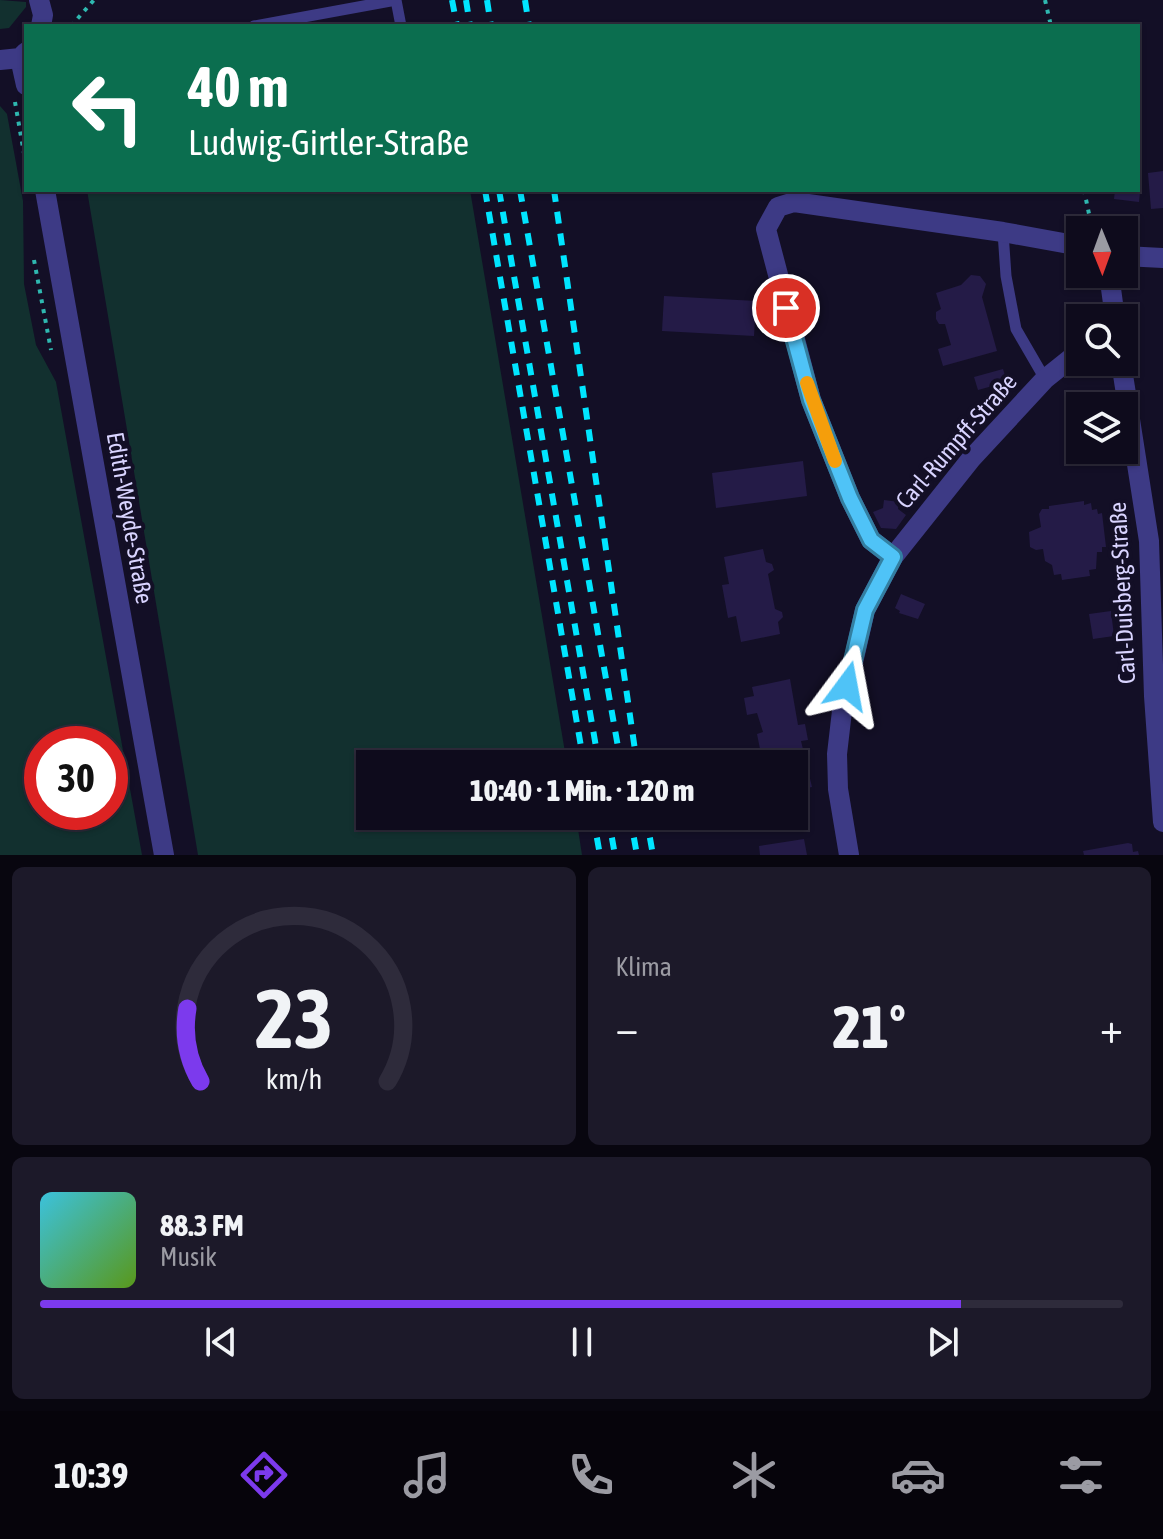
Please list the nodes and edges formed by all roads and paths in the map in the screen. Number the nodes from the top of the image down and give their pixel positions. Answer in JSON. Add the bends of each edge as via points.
{"nodes":[{"id":1,"x":39,"y":0,"type":"edge"},
{"id":2,"x":94,"y":0,"type":"edge"},
{"id":3,"x":1045,"y":0,"type":"edge"},
{"id":4,"x":41,"y":24,"type":"edge"},
{"id":5,"x":73,"y":24,"type":"edge"},
{"id":6,"x":265,"y":24,"type":"edge"},
{"id":7,"x":401,"y":24,"type":"edge"},
{"id":8,"x":1051,"y":24,"type":"edge"},
{"id":9,"x":15,"y":57,"type":"edge"},
{"id":10,"x":19,"y":91,"type":"edge"},
{"id":11,"x":24,"y":151,"type":"edge"},
{"id":12,"x":45,"y":192,"type":"edge"},
{"id":13,"x":1084,"y":192,"type":"edge"},
{"id":14,"x":1089,"y":216,"type":"edge"},
{"id":15,"x":1003,"y":232,"type":"junction"},
{"id":16,"x":1066,"y":243,"type":"edge"},
{"id":17,"x":1138,"y":257,"type":"edge"},
{"id":18,"x":1163,"y":258,"type":"edge"},
{"id":19,"x":1066,"y":362,"type":"edge"},
{"id":20,"x":1123,"y":376,"type":"edge"},
{"id":21,"x":1045,"y":379,"type":"junction"},
{"id":22,"x":893,"y":557,"type":"junction"},
{"id":23,"x":1163,"y":822,"type":"edge"},
{"id":24,"x":164,"y":855,"type":"edge"},
{"id":25,"x":849,"y":855,"type":"edge"}],
"edges":[{"from":1,"to":4,"type":"street"},
{"from":2,"to":5,"type":"path"},
{"from":3,"to":8,"type":"path"},
{"from":6,"to":7,"type":"lane","via":[[396,0]]},
{"from":9,"to":10,"type":"street"},
{"from":10,"to":11,"type":"path"},
{"from":12,"to":24,"type":"street","name":"Edith-Weyde-Straße"},
{"from":13,"to":14,"type":"path"},
{"from":15,"to":16,"type":"street"},
{"from":15,"to":21,"type":"lane","via":[[1016,329]]},
{"from":15,"to":22,"type":"street","via":[[794,202],[778,207],[766,229],[811,400],[871,540]]},
{"from":17,"to":18,"type":"street"},
{"from":19,"to":21,"type":"street","name":"Carl-Rumpff-Straße"},
{"from":20,"to":23,"type":"street","name":"Carl-Duisberg-Straße","via":[[1149,541]]},
{"from":21,"to":22,"type":"street","name":"Carl-Rumpff-Straße","via":[[971,459]]},
{"from":22,"to":25,"type":"street","name":"Carl-Rumpff-Straße","via":[[865,610],[842,711],[838,789]]}]}
